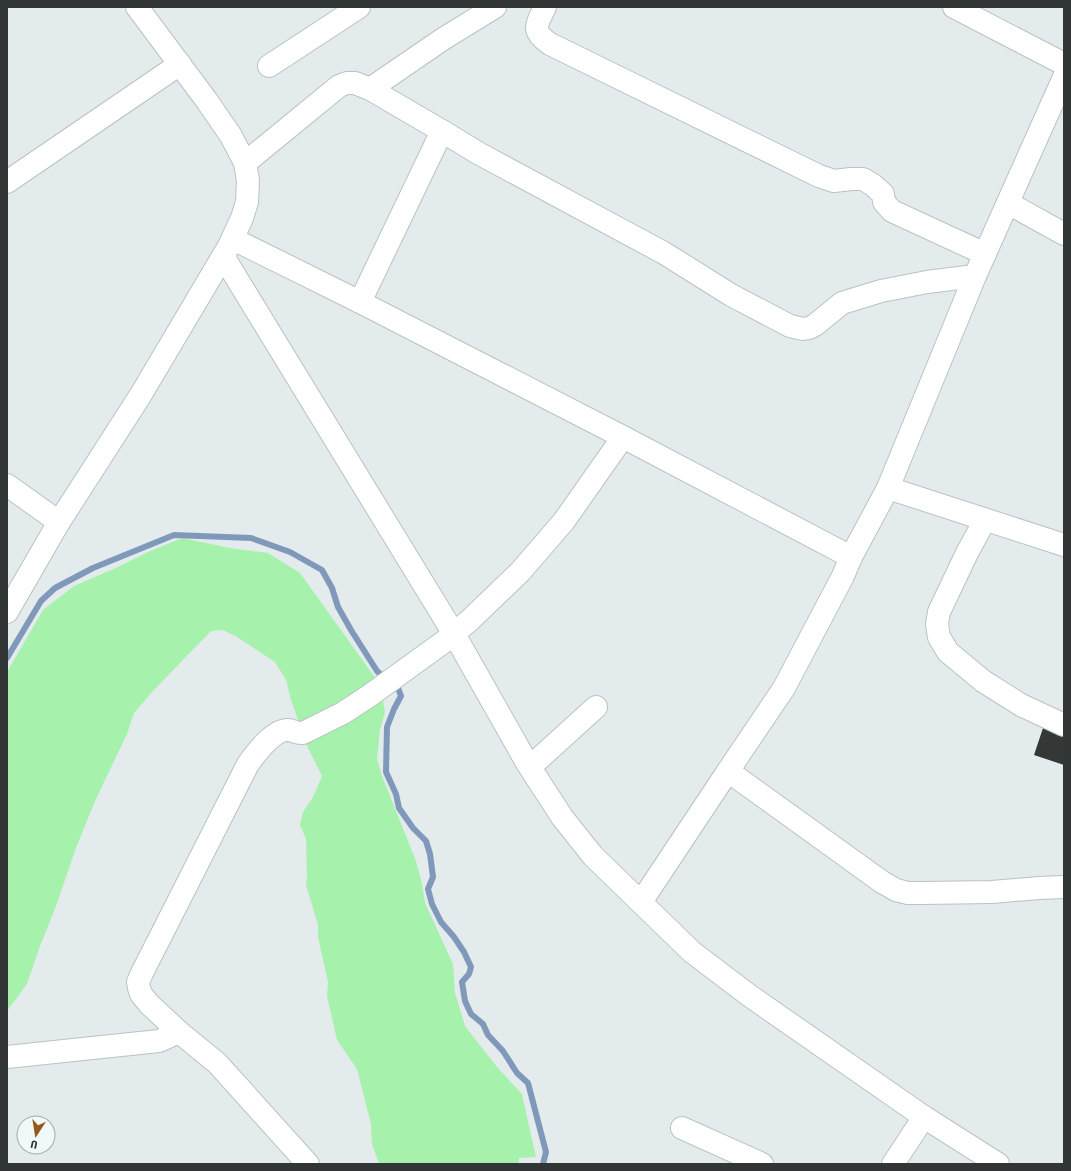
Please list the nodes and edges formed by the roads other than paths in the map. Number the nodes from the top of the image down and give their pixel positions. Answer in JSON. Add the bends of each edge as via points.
{"nodes":[{"id":1,"x":137,"y":7,"type":"edge"},
{"id":2,"x":359,"y":7,"type":"edge"},
{"id":3,"x":495,"y":7,"type":"edge"},
{"id":4,"x":544,"y":7,"type":"edge"},
{"id":5,"x":954,"y":7,"type":"edge"},
{"id":6,"x":180,"y":64,"type":"junction"},
{"id":7,"x":1064,"y":64,"type":"edge"},
{"id":8,"x":269,"y":66,"type":"dead end"},
{"id":9,"x":1064,"y":77,"type":"edge"},
{"id":10,"x":370,"y":89,"type":"junction"},
{"id":11,"x":442,"y":130,"type":"junction"},
{"id":12,"x":245,"y":163,"type":"junction"},
{"id":13,"x":7,"y":182,"type":"edge"},
{"id":14,"x":1008,"y":203,"type":"junction"},
{"id":15,"x":1064,"y":234,"type":"edge"},
{"id":16,"x":228,"y":247,"type":"junction"},
{"id":17,"x":985,"y":254,"type":"junction"},
{"id":18,"x":975,"y":276,"type":"junction"},
{"id":19,"x":360,"y":302,"type":"junction"},
{"id":20,"x":623,"y":437,"type":"junction"},
{"id":21,"x":7,"y":485,"type":"edge"},
{"id":22,"x":888,"y":488,"type":"junction"},
{"id":23,"x":985,"y":520,"type":"junction"},
{"id":24,"x":59,"y":522,"type":"junction"},
{"id":25,"x":1064,"y":545,"type":"edge"},
{"id":26,"x":851,"y":557,"type":"junction"},
{"id":27,"x":7,"y":612,"type":"edge"},
{"id":28,"x":443,"y":642,"type":"junction"},
{"id":29,"x":596,"y":707,"type":"dead end"},
{"id":30,"x":1064,"y":725,"type":"edge"},
{"id":31,"x":530,"y":767,"type":"junction"},
{"id":32,"x":728,"y":771,"type":"junction"},
{"id":33,"x":1064,"y":887,"type":"edge"},
{"id":34,"x":641,"y":902,"type":"junction"},
{"id":35,"x":179,"y":1032,"type":"junction"},
{"id":36,"x":7,"y":1057,"type":"edge"},
{"id":37,"x":924,"y":1117,"type":"junction"},
{"id":38,"x":682,"y":1128,"type":"dead end"},
{"id":39,"x":308,"y":1164,"type":"edge"},
{"id":40,"x":762,"y":1164,"type":"edge"},
{"id":41,"x":893,"y":1164,"type":"edge"},
{"id":42,"x":998,"y":1164,"type":"edge"}],
"edges":[{"from":1,"to":6,"type":"street"},
{"from":2,"to":8,"type":"street"},
{"from":3,"to":10,"type":"street"},
{"from":4,"to":17,"type":"street","via":[[536,30],[540,37],[550,44],[819,176],[834,181],[863,179],[882,194],[884,202],[892,211]]},
{"from":5,"to":7,"type":"street"},
{"from":6,"to":12,"type":"street","via":[[231,136]]},
{"from":6,"to":13,"type":"street"},
{"from":9,"to":14,"type":"street"},
{"from":10,"to":11,"type":"street"},
{"from":10,"to":12,"type":"street","via":[[355,83],[338,86]]},
{"from":11,"to":18,"type":"street","via":[[478,153],[664,252],[731,295],[790,326],[809,328],[842,303],[875,292]]},
{"from":11,"to":19,"type":"street"},
{"from":12,"to":16,"type":"street","via":[[248,180],[247,202]]},
{"from":14,"to":15,"type":"street"},
{"from":14,"to":17,"type":"street"},
{"from":16,"to":19,"type":"street"},
{"from":16,"to":24,"type":"street","via":[[140,396]]},
{"from":16,"to":28,"type":"street"},
{"from":17,"to":18,"type":"street"},
{"from":18,"to":22,"type":"street"},
{"from":19,"to":20,"type":"street"},
{"from":20,"to":26,"type":"street"},
{"from":20,"to":28,"type":"street","via":[[564,521],[520,572]]},
{"from":21,"to":24,"type":"street"},
{"from":22,"to":23,"type":"street"},
{"from":22,"to":26,"type":"street"},
{"from":23,"to":25,"type":"street"},
{"from":23,"to":30,"type":"street","via":[[939,612],[939,637],[948,652],[983,681],[1021,705]]},
{"from":24,"to":27,"type":"street"},
{"from":26,"to":32,"type":"street","via":[[784,688]]},
{"from":28,"to":31,"type":"street"},
{"from":28,"to":35,"type":"street","via":[[343,713],[303,733],[298,734],[289,730],[269,738],[248,764],[138,982],[141,994],[149,1004]]},
{"from":29,"to":31,"type":"street"},
{"from":31,"to":34,"type":"street","via":[[562,817],[593,856]]},
{"from":32,"to":33,"type":"street","via":[[896,890],[908,893],[992,892]]},
{"from":32,"to":34,"type":"street"},
{"from":34,"to":37,"type":"street","via":[[692,952],[750,996]]},
{"from":35,"to":36,"type":"street","via":[[159,1041]]},
{"from":35,"to":39,"type":"street","via":[[217,1063]]},
{"from":37,"to":41,"type":"street"},
{"from":37,"to":42,"type":"street"},
{"from":38,"to":40,"type":"street"}]}
